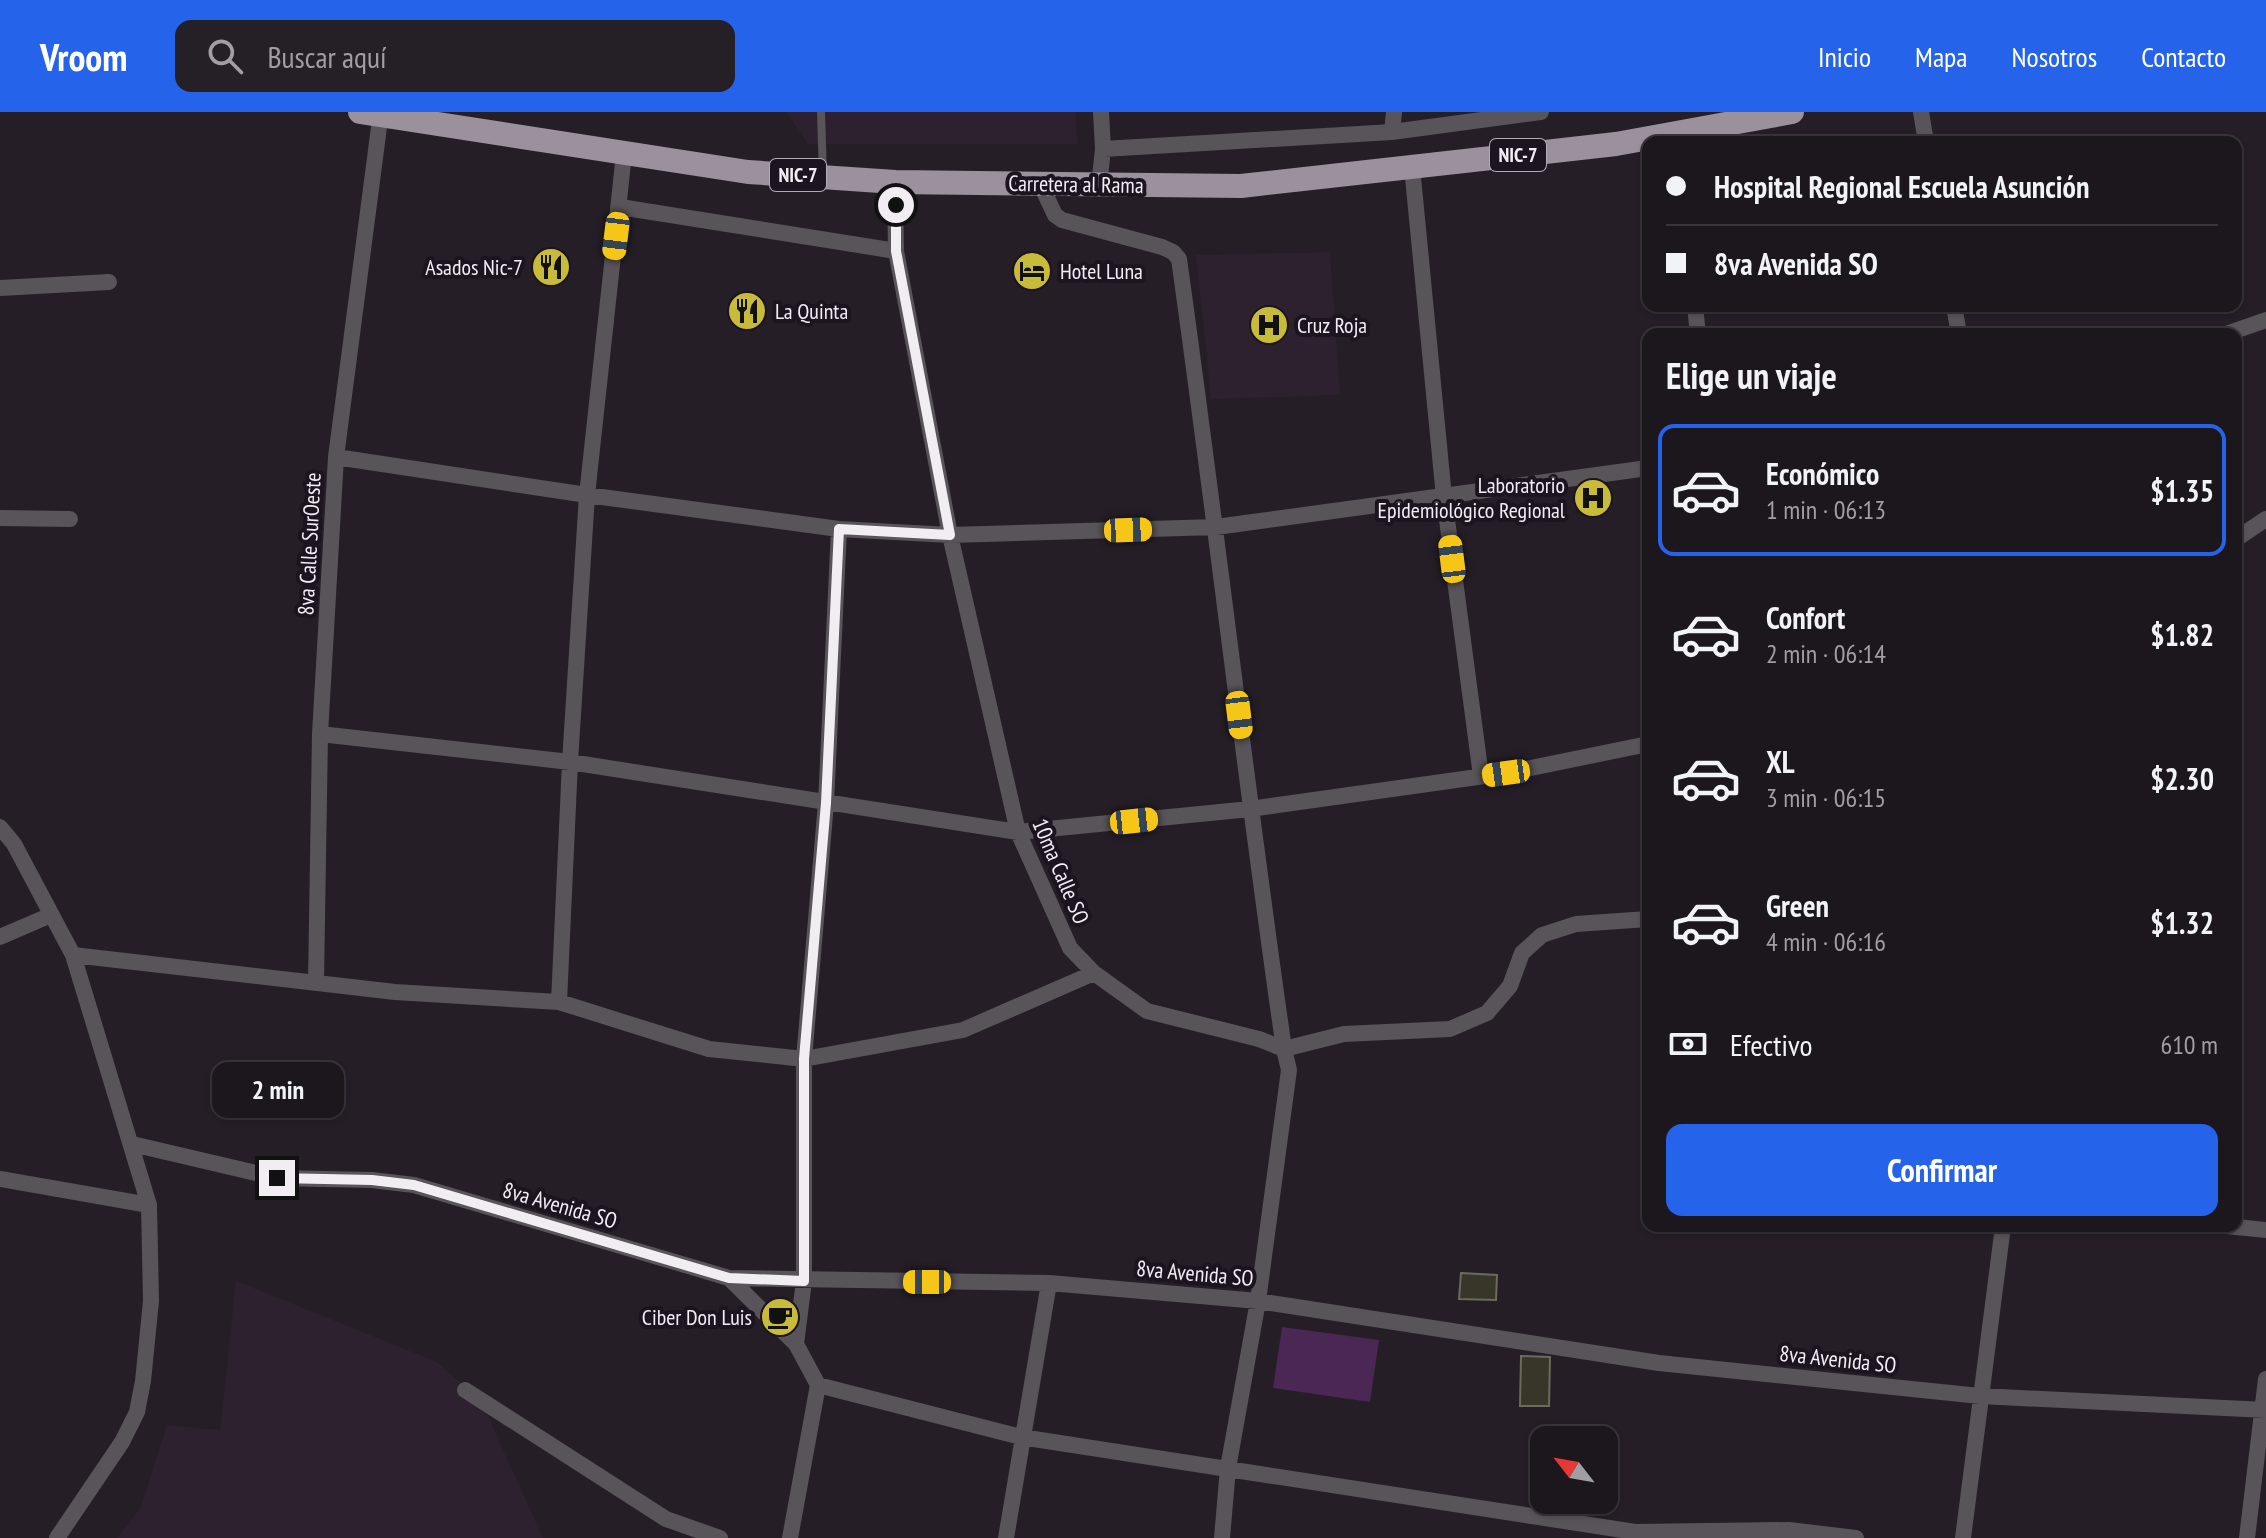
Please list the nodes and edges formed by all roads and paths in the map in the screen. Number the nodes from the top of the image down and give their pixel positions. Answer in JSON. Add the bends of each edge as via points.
{"nodes":[{"id":1,"x":821,"y":112,"type":"edge"},
{"id":2,"x":1101,"y":112,"type":"edge"},
{"id":3,"x":1394,"y":112,"type":"edge"},
{"id":4,"x":1541,"y":112,"type":"edge"},
{"id":5,"x":1792,"y":112,"type":"edge"},
{"id":6,"x":1921,"y":112,"type":"edge"},
{"id":7,"x":373,"y":113,"type":"edge"},
{"id":8,"x":1392,"y":132,"type":"junction"},
{"id":9,"x":1690,"y":136,"type":"edge"},
{"id":10,"x":1925,"y":136,"type":"edge"},
{"id":11,"x":1642,"y":141,"type":"edge"},
{"id":12,"x":1103,"y":149,"type":"junction"},
{"id":13,"x":624,"y":154,"type":"junction"},
{"id":14,"x":1412,"y":167,"type":"junction"},
{"id":15,"x":823,"y":177,"type":"junction"},
{"id":16,"x":895,"y":182,"type":"junction"},
{"id":17,"x":1040,"y":183,"type":"junction"},
{"id":18,"x":1099,"y":186,"type":"junction"},
{"id":19,"x":620,"y":207,"type":"junction"},
{"id":20,"x":896,"y":251,"type":"junction"},
{"id":21,"x":109,"y":282,"type":"dead end"},
{"id":22,"x":0,"y":288,"type":"edge"},
{"id":23,"x":2266,"y":320,"type":"edge"},
{"id":24,"x":2242,"y":328,"type":"edge"},
{"id":25,"x":336,"y":457,"type":"junction"},
{"id":26,"x":1642,"y":469,"type":"edge"},
{"id":27,"x":587,"y":495,"type":"junction"},
{"id":28,"x":1444,"y":497,"type":"junction"},
{"id":29,"x":0,"y":518,"type":"edge"},
{"id":30,"x":70,"y":519,"type":"dead end"},
{"id":31,"x":2266,"y":519,"type":"edge"},
{"id":32,"x":1216,"y":527,"type":"junction"},
{"id":33,"x":839,"y":529,"type":"junction"},
{"id":34,"x":950,"y":535,"type":"junction"},
{"id":35,"x":2242,"y":535,"type":"edge"},
{"id":36,"x":320,"y":734,"type":"junction"},
{"id":37,"x":1642,"y":745,"type":"edge"},
{"id":38,"x":570,"y":762,"type":"junction"},
{"id":39,"x":1481,"y":776,"type":"junction"},
{"id":40,"x":826,"y":803,"type":"junction"},
{"id":41,"x":1250,"y":809,"type":"junction"},
{"id":42,"x":0,"y":827,"type":"edge"},
{"id":43,"x":1018,"y":832,"type":"junction"},
{"id":44,"x":51,"y":915,"type":"junction"},
{"id":45,"x":1642,"y":919,"type":"edge"},
{"id":46,"x":0,"y":937,"type":"edge"},
{"id":47,"x":73,"y":955,"type":"junction"},
{"id":48,"x":1094,"y":973,"type":"junction"},
{"id":49,"x":316,"y":982,"type":"junction"},
{"id":50,"x":559,"y":1002,"type":"junction"},
{"id":51,"x":1284,"y":1049,"type":"junction"},
{"id":52,"x":804,"y":1059,"type":"junction"},
{"id":53,"x":132,"y":1144,"type":"junction"},
{"id":54,"x":0,"y":1179,"type":"edge"},
{"id":55,"x":149,"y":1205,"type":"junction"},
{"id":56,"x":2242,"y":1228,"type":"edge"},
{"id":57,"x":2266,"y":1230,"type":"edge"},
{"id":58,"x":2002,"y":1232,"type":"edge"},
{"id":59,"x":729,"y":1278,"type":"junction"},
{"id":60,"x":804,"y":1281,"type":"junction"},
{"id":61,"x":1049,"y":1283,"type":"junction"},
{"id":62,"x":1258,"y":1301,"type":"junction"},
{"id":63,"x":796,"y":1344,"type":"junction"},
{"id":64,"x":2266,"y":1379,"type":"edge"},
{"id":65,"x":818,"y":1385,"type":"junction"},
{"id":66,"x":465,"y":1390,"type":"dead end"},
{"id":67,"x":1980,"y":1396,"type":"junction"},
{"id":68,"x":2264,"y":1410,"type":"edge"},
{"id":69,"x":1021,"y":1437,"type":"junction"},
{"id":70,"x":1228,"y":1468,"type":"junction"},
{"id":71,"x":57,"y":1538,"type":"edge"},
{"id":72,"x":720,"y":1538,"type":"edge"},
{"id":73,"x":790,"y":1538,"type":"edge"},
{"id":74,"x":1006,"y":1538,"type":"edge"},
{"id":75,"x":1222,"y":1538,"type":"edge"},
{"id":76,"x":1856,"y":1538,"type":"edge"},
{"id":77,"x":1963,"y":1538,"type":"edge"},
{"id":78,"x":2247,"y":1538,"type":"edge"}],
"edges":[{"from":1,"to":15,"type":"lane"},
{"from":2,"to":12,"type":"street"},
{"from":3,"to":8,"type":"street"},
{"from":4,"to":8,"type":"street"},
{"from":5,"to":9,"type":"highway","name":"Carretera al Rama","number":"NIC-7"},
{"from":6,"to":10,"type":"street"},
{"from":7,"to":13,"type":"highway","name":"Carretera al Rama","number":"NIC-7"},
{"from":7,"to":25,"type":"street","name":"8va Calle SurOeste"},
{"from":8,"to":12,"type":"street"},
{"from":11,"to":14,"type":"highway","name":"Carretera al Rama","number":"NIC-7"},
{"from":12,"to":18,"type":"street"},
{"from":13,"to":15,"type":"highway","name":"Carretera al Rama","number":"NIC-7"},
{"from":13,"to":19,"type":"street"},
{"from":14,"to":18,"type":"highway","name":"Carretera al Rama","number":"NIC-7","via":[[1241,186]]},
{"from":14,"to":28,"type":"street"},
{"from":15,"to":16,"type":"highway","name":"Carretera al Rama","number":"NIC-7"},
{"from":16,"to":17,"type":"highway","name":"Carretera al Rama","number":"NIC-7"},
{"from":16,"to":20,"type":"street","name":"10ma Calle SO"},
{"from":17,"to":18,"type":"highway","name":"Carretera al Rama","number":"NIC-7"},
{"from":17,"to":32,"type":"street","via":[[1062,220],[1162,247],[1179,259]]},
{"from":19,"to":20,"type":"street"},
{"from":19,"to":27,"type":"street"},
{"from":20,"to":34,"type":"street","name":"10ma Calle SO"},
{"from":21,"to":22,"type":"street"},
{"from":23,"to":24,"type":"street"},
{"from":25,"to":27,"type":"street"},
{"from":25,"to":36,"type":"street","name":"8va Calle SurOeste"},
{"from":26,"to":28,"type":"street"},
{"from":27,"to":33,"type":"street"},
{"from":27,"to":38,"type":"street"},
{"from":28,"to":32,"type":"street"},
{"from":28,"to":39,"type":"street"},
{"from":29,"to":30,"type":"street"},
{"from":31,"to":35,"type":"street"},
{"from":32,"to":34,"type":"street"},
{"from":32,"to":41,"type":"street"},
{"from":33,"to":34,"type":"street"},
{"from":33,"to":40,"type":"street"},
{"from":34,"to":43,"type":"street","name":"10ma Calle SO"},
{"from":36,"to":38,"type":"street"},
{"from":36,"to":49,"type":"street","name":"8va Calle SurOeste"},
{"from":37,"to":39,"type":"street"},
{"from":38,"to":40,"type":"street"},
{"from":38,"to":50,"type":"street"},
{"from":39,"to":41,"type":"street"},
{"from":40,"to":43,"type":"street"},
{"from":40,"to":52,"type":"street"},
{"from":41,"to":43,"type":"street"},
{"from":41,"to":51,"type":"street"},
{"from":42,"to":44,"type":"street"},
{"from":43,"to":48,"type":"street","name":"10ma Calle SO","via":[[1070,948]]},
{"from":44,"to":46,"type":"street"},
{"from":44,"to":47,"type":"street"},
{"from":45,"to":51,"type":"street","via":[[1576,924],[1542,935],[1522,953],[1510,986],[1487,1013],[1450,1029],[1344,1034]]},
{"from":47,"to":49,"type":"street"},
{"from":47,"to":53,"type":"street"},
{"from":48,"to":51,"type":"street","name":"10ma Calle SO","via":[[1147,1011]]},
{"from":48,"to":52,"type":"street","via":[[963,1030]]},
{"from":49,"to":50,"type":"street"},
{"from":50,"to":52,"type":"street","via":[[709,1049]]},
{"from":51,"to":62,"type":"street","via":[[1289,1070]]},
{"from":52,"to":60,"type":"street"},
{"from":53,"to":55,"type":"street"},
{"from":53,"to":59,"type":"street","name":"8va Avenida SO","via":[[277,1178],[414,1185]]},
{"from":54,"to":55,"type":"street"},
{"from":55,"to":71,"type":"street","via":[[151,1301],[137,1412]]},
{"from":56,"to":57,"type":"street"},
{"from":58,"to":67,"type":"street"},
{"from":59,"to":60,"type":"street","name":"8va Avenida SO"},
{"from":59,"to":63,"type":"street"},
{"from":60,"to":61,"type":"street","name":"8va Avenida SO"},
{"from":60,"to":63,"type":"street"},
{"from":61,"to":62,"type":"street","name":"8va Avenida SO"},
{"from":61,"to":69,"type":"street"},
{"from":62,"to":67,"type":"street","name":"8va Avenida SO","via":[[1659,1363]]},
{"from":62,"to":70,"type":"street"},
{"from":63,"to":65,"type":"street"},
{"from":64,"to":68,"type":"street"},
{"from":65,"to":69,"type":"street"},
{"from":65,"to":73,"type":"street"},
{"from":66,"to":72,"type":"street","via":[[666,1519]]},
{"from":67,"to":68,"type":"street","name":"8va Avenida SO"},
{"from":67,"to":77,"type":"street"},
{"from":68,"to":78,"type":"street"},
{"from":69,"to":70,"type":"street"},
{"from":69,"to":74,"type":"street"},
{"from":70,"to":75,"type":"street"},
{"from":70,"to":76,"type":"street","via":[[1635,1532],[1789,1530]]}]}
